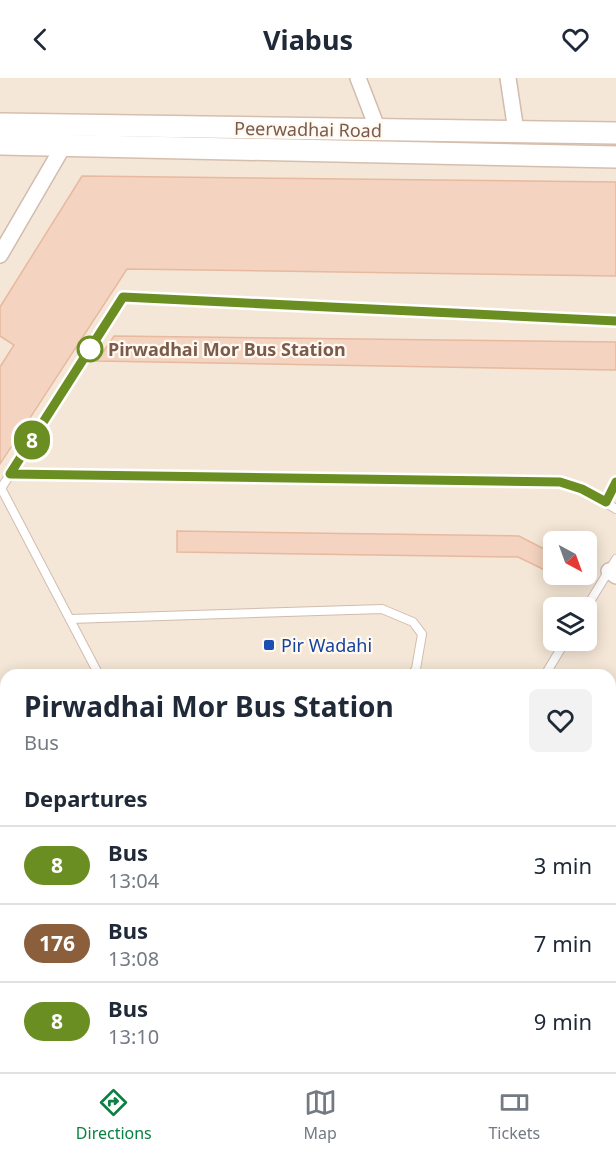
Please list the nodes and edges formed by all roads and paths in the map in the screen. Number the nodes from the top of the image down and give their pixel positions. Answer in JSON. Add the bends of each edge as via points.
{"nodes":[{"id":1,"x":358,"y":78,"type":"edge"},
{"id":2,"x":508,"y":78,"type":"edge"},
{"id":3,"x":0,"y":124,"type":"edge"},
{"id":4,"x":378,"y":130,"type":"junction"},
{"id":5,"x":516,"y":131,"type":"junction"},
{"id":6,"x":616,"y":133,"type":"edge"},
{"id":7,"x":0,"y":144,"type":"edge"},
{"id":8,"x":64,"y":145,"type":"junction"},
{"id":9,"x":616,"y":157,"type":"edge"},
{"id":10,"x":0,"y":255,"type":"edge"},
{"id":11,"x":616,"y":321,"type":"edge"},
{"id":12,"x":10,"y":474,"type":"junction"},
{"id":13,"x":616,"y":482,"type":"edge"},
{"id":14,"x":1,"y":489,"type":"edge"},
{"id":15,"x":606,"y":502,"type":"junction"},
{"id":16,"x":616,"y":509,"type":"edge"},
{"id":17,"x":614,"y":569,"type":"edge"},
{"id":18,"x":594,"y":597,"type":"edge"},
{"id":19,"x":70,"y":619,"type":"junction"},
{"id":20,"x":559,"y":651,"type":"edge"},
{"id":21,"x":96,"y":669,"type":"edge"},
{"id":22,"x":416,"y":669,"type":"edge"},
{"id":23,"x":549,"y":669,"type":"edge"}],
"edges":[{"from":1,"to":4,"type":"street"},
{"from":2,"to":5,"type":"street"},
{"from":3,"to":4,"type":"main road","name":"Peerwadhai Road"},
{"from":4,"to":5,"type":"main road","name":"Peerwadhai Road"},
{"from":5,"to":6,"type":"main road","name":"Peerwadhai Road"},
{"from":7,"to":8,"type":"main road"},
{"from":8,"to":9,"type":"main road"},
{"from":8,"to":10,"type":"street"},
{"from":11,"to":12,"type":"lane","via":[[123,297]]},
{"from":12,"to":14,"type":"lane"},
{"from":12,"to":15,"type":"lane","via":[[560,482]]},
{"from":13,"to":15,"type":"lane"},
{"from":14,"to":19,"type":"lane"},
{"from":15,"to":16,"type":"lane"},
{"from":17,"to":18,"type":"lane"},
{"from":19,"to":21,"type":"lane"},
{"from":19,"to":22,"type":"lane","via":[[382,609],[413,622],[422,634]]},
{"from":20,"to":23,"type":"lane"}]}
